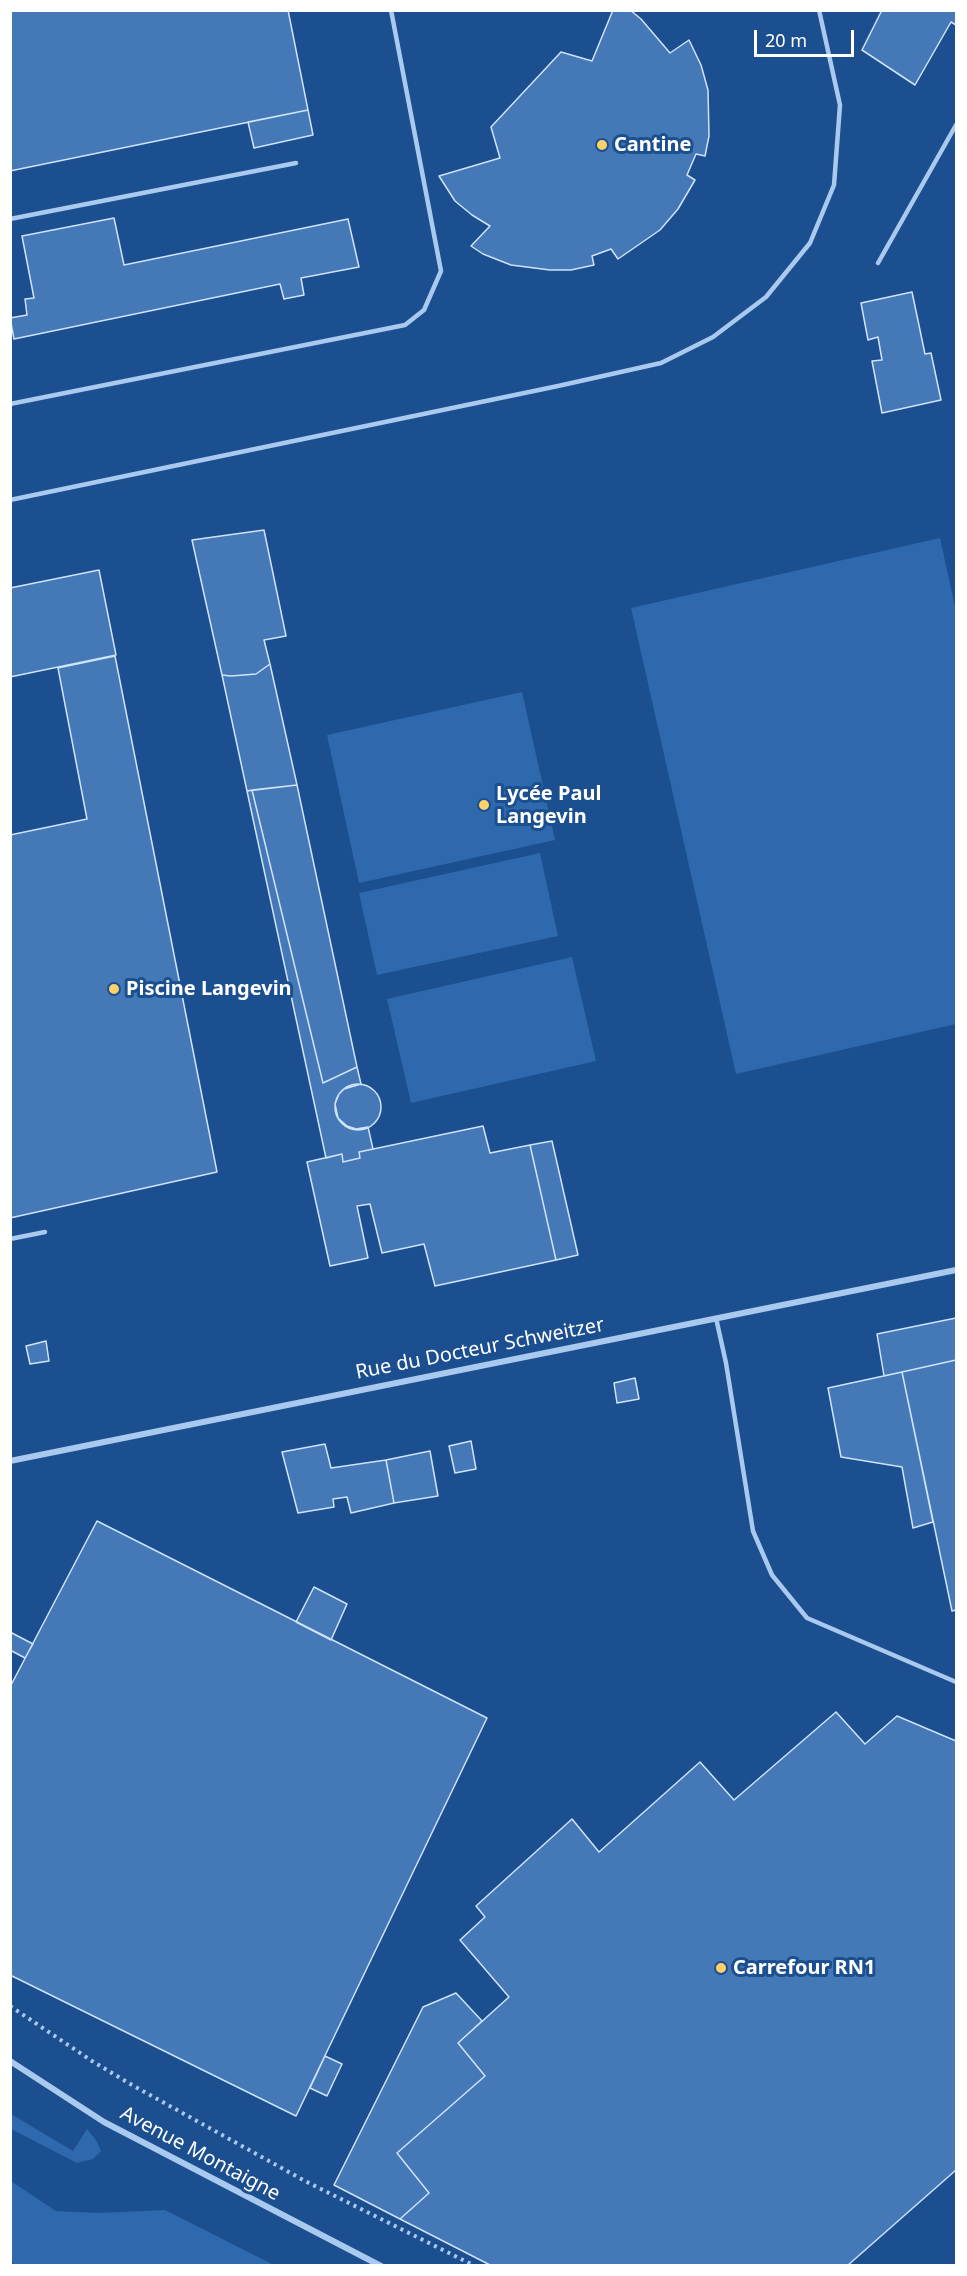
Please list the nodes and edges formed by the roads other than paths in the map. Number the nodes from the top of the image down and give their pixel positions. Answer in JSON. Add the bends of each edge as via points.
{"nodes":[{"id":1,"x":391,"y":10,"type":"edge"},
{"id":2,"x":819,"y":10,"type":"edge"},
{"id":3,"x":957,"y":125,"type":"edge"},
{"id":4,"x":296,"y":163,"type":"dead end"},
{"id":5,"x":10,"y":219,"type":"edge"},
{"id":6,"x":878,"y":263,"type":"dead end"},
{"id":7,"x":10,"y":404,"type":"edge"},
{"id":8,"x":10,"y":500,"type":"edge"},
{"id":9,"x":45,"y":1232,"type":"dead end"},
{"id":10,"x":10,"y":1239,"type":"edge"},
{"id":11,"x":957,"y":1270,"type":"edge"},
{"id":12,"x":716,"y":1318,"type":"junction"},
{"id":13,"x":10,"y":1461,"type":"edge"},
{"id":14,"x":957,"y":1682,"type":"edge"},
{"id":15,"x":10,"y":2061,"type":"edge"},
{"id":16,"x":381,"y":2265,"type":"edge"}],
"edges":[{"from":1,"to":7,"type":"lane","via":[[441,271],[424,310],[405,325]]},
{"from":2,"to":8,"type":"lane","via":[[840,105],[834,185],[810,243],[765,297],[713,337],[661,363]]},
{"from":3,"to":6,"type":"lane"},
{"from":4,"to":5,"type":"lane"},
{"from":9,"to":10,"type":"lane"},
{"from":11,"to":12,"type":"street","name":"Rue du Docteur Schweitzer"},
{"from":12,"to":13,"type":"street","name":"Rue du Docteur Schweitzer"},
{"from":12,"to":14,"type":"lane","via":[[753,1531],[772,1575],[807,1618]]},
{"from":15,"to":16,"type":"street","name":"Avenue Montaigne","via":[[104,2122]]}]}
